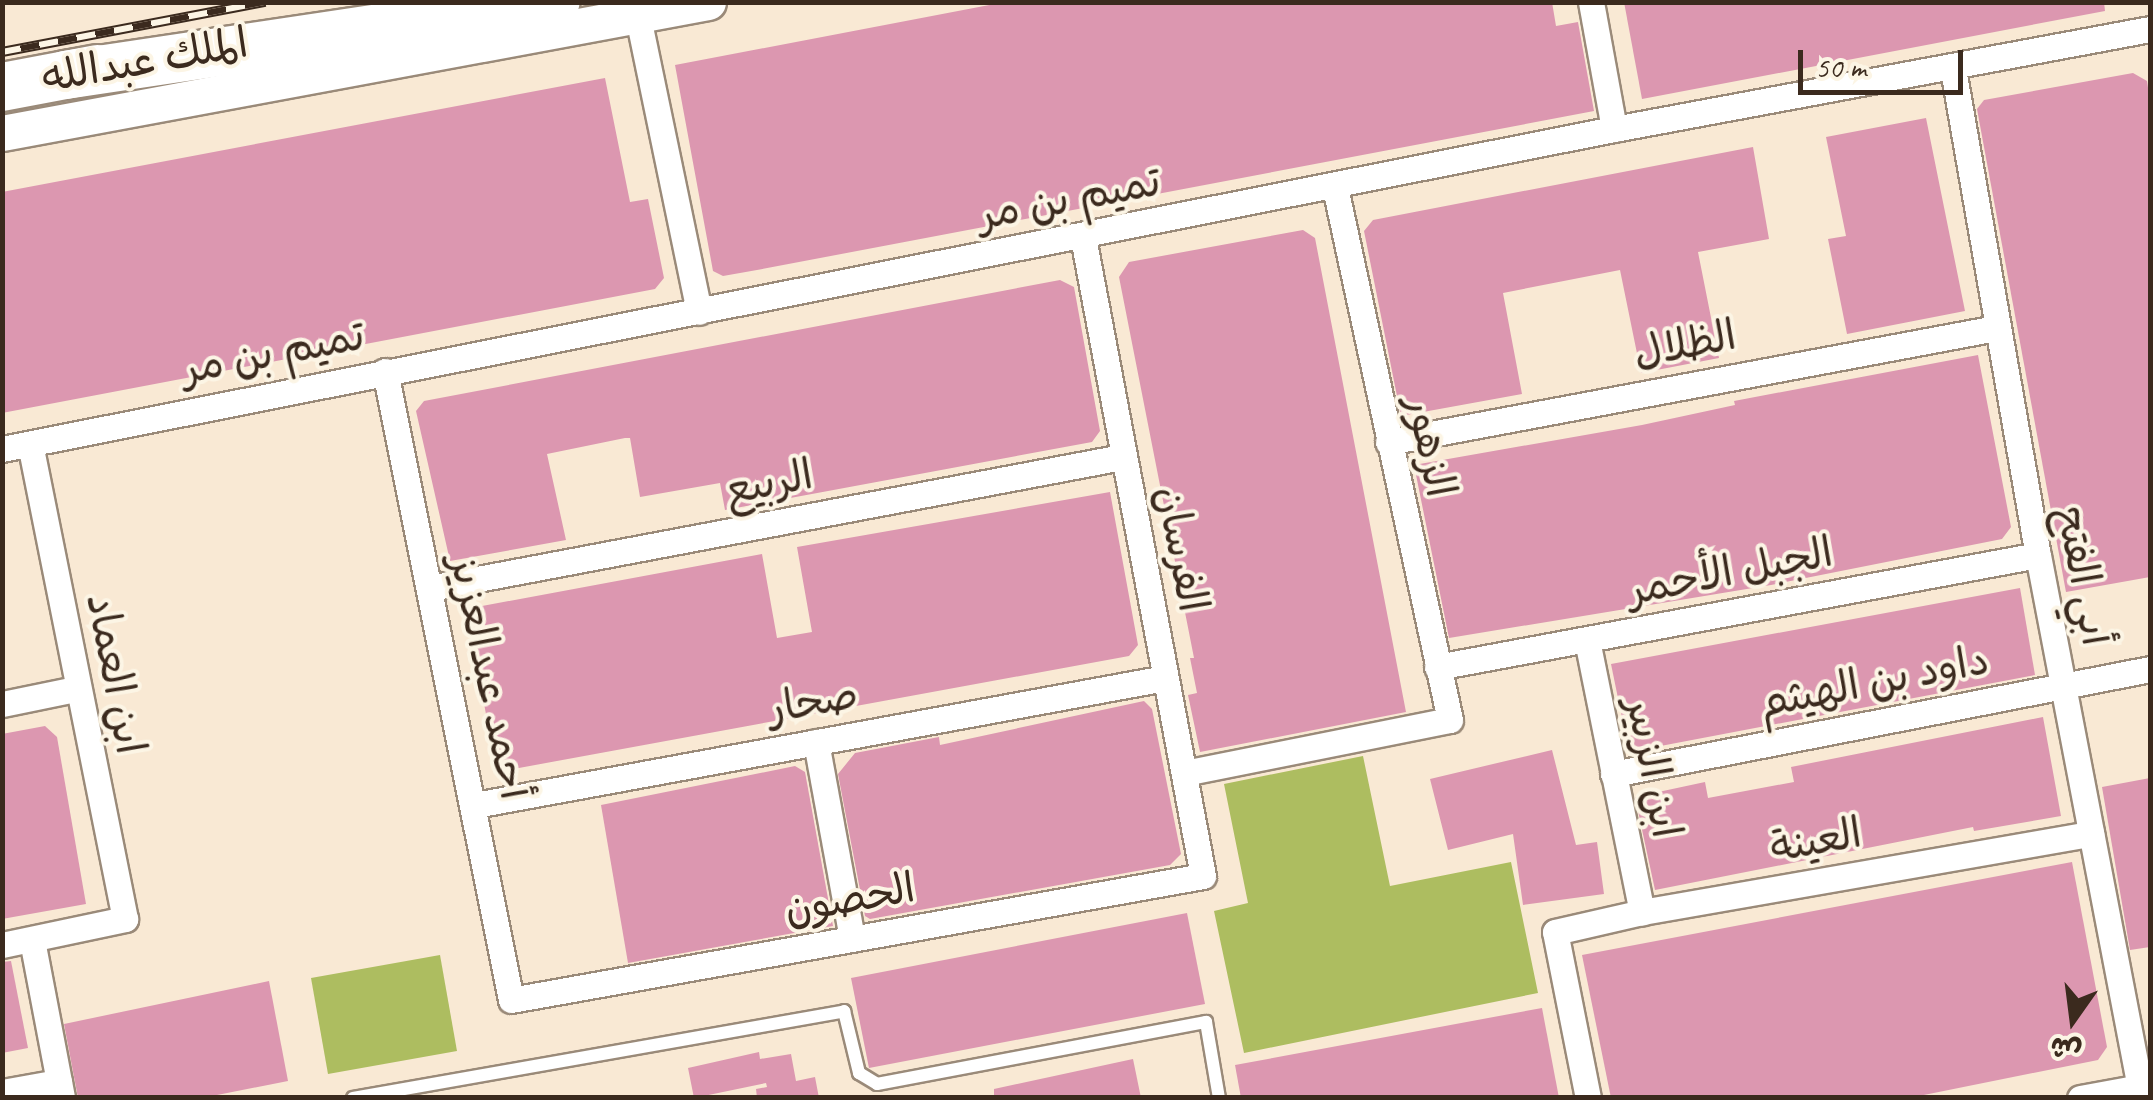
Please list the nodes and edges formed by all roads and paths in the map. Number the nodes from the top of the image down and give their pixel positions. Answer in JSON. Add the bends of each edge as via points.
{"nodes":[{"id":1,"x":464,"y":2,"type":"edge"},
{"id":2,"x":556,"y":2,"type":"edge"},
{"id":3,"x":708,"y":2,"type":"edge"},
{"id":4,"x":1591,"y":2,"type":"edge"},
{"id":5,"x":638,"y":17,"type":"junction"},
{"id":6,"x":2150,"y":29,"type":"edge"},
{"id":7,"x":1953,"y":69,"type":"junction"},
{"id":8,"x":65,"y":75,"type":"junction"},
{"id":9,"x":2,"y":87,"type":"edge"},
{"id":10,"x":1614,"y":129,"type":"junction"},
{"id":11,"x":2,"y":133,"type":"edge"},
{"id":12,"x":1335,"y":188,"type":"junction"},
{"id":13,"x":1083,"y":238,"type":"junction"},
{"id":14,"x":698,"y":312,"type":"junction"},
{"id":15,"x":1996,"y":328,"type":"junction"},
{"id":16,"x":385,"y":372,"type":"junction"},
{"id":17,"x":1388,"y":442,"type":"junction"},
{"id":18,"x":30,"y":444,"type":"junction"},
{"id":19,"x":2,"y":449,"type":"edge"},
{"id":20,"x":1122,"y":456,"type":"junction"},
{"id":21,"x":2038,"y":555,"type":"junction"},
{"id":22,"x":430,"y":588,"type":"junction"},
{"id":23,"x":1587,"y":640,"type":"junction"},
{"id":24,"x":1436,"y":667,"type":"junction"},
{"id":25,"x":2150,"y":669,"type":"edge"},
{"id":26,"x":1165,"y":678,"type":"junction"},
{"id":27,"x":2064,"y":685,"type":"junction"},
{"id":28,"x":76,"y":690,"type":"junction"},
{"id":29,"x":2,"y":704,"type":"edge"},
{"id":30,"x":816,"y":742,"type":"junction"},
{"id":31,"x":1184,"y":773,"type":"junction"},
{"id":32,"x":1613,"y":774,"type":"junction"},
{"id":33,"x":476,"y":805,"type":"junction"},
{"id":34,"x":2090,"y":834,"type":"junction"},
{"id":35,"x":1203,"y":876,"type":"joint"},
{"id":36,"x":1642,"y":912,"type":"junction"},
{"id":37,"x":852,"y":939,"type":"junction"},
{"id":38,"x":32,"y":940,"type":"junction"},
{"id":39,"x":2,"y":945,"type":"edge"},
{"id":40,"x":511,"y":1000,"type":"joint"},
{"id":41,"x":61,"y":1090,"type":"edge"},
{"id":42,"x":2,"y":1092,"type":"edge"},
{"id":43,"x":2141,"y":1092,"type":"edge"},
{"id":44,"x":353,"y":1098,"type":"edge"},
{"id":45,"x":1219,"y":1098,"type":"edge"},
{"id":46,"x":1588,"y":1098,"type":"edge"},
{"id":47,"x":2080,"y":1098,"type":"edge"}],
"edges":[{"from":1,"to":8,"type":"highway","name":"الملك عبدالله"},
{"from":2,"to":8,"type":"highway"},
{"from":3,"to":5,"type":"main road"},
{"from":4,"to":10,"type":"street"},
{"from":5,"to":11,"type":"main road"},
{"from":5,"to":14,"type":"street"},
{"from":6,"to":7,"type":"street","name":"تميم بن مر"},
{"from":7,"to":10,"type":"street","name":"تميم بن مر"},
{"from":7,"to":15,"type":"street","name":"أبي الفتح"},
{"from":8,"to":9,"type":"highway","name":"الملك عبدالله"},
{"from":10,"to":12,"type":"street","name":"تميم بن مر"},
{"from":12,"to":13,"type":"street","name":"تميم بن مر"},
{"from":12,"to":17,"type":"street","name":"الزهور"},
{"from":13,"to":14,"type":"street","name":"تميم بن مر"},
{"from":13,"to":20,"type":"street","name":"الفرسان"},
{"from":14,"to":16,"type":"street","name":"تميم بن مر"},
{"from":15,"to":17,"type":"street","name":"الظلال"},
{"from":15,"to":21,"type":"street","name":"أبي الفتح"},
{"from":16,"to":18,"type":"street","name":"تميم بن مر"},
{"from":16,"to":22,"type":"street","name":"أحمد عبدالعزيز"},
{"from":17,"to":24,"type":"street","name":"الزهور"},
{"from":18,"to":19,"type":"street","name":"تميم بن مر"},
{"from":18,"to":28,"type":"street","name":"ابن العماد"},
{"from":20,"to":22,"type":"street","name":"الربيع"},
{"from":20,"to":26,"type":"street","name":"الفرسان"},
{"from":21,"to":23,"type":"street","name":"الجبل الأحمر"},
{"from":21,"to":27,"type":"street","name":"أبي الفتح"},
{"from":22,"to":33,"type":"street","name":"أحمد عبدالعزيز"},
{"from":23,"to":24,"type":"street","name":"الجبل الأحمر"},
{"from":23,"to":32,"type":"street","name":"ابن الزبير"},
{"from":24,"to":31,"type":"street","name":"الزهور","via":[[1450,720]]},
{"from":25,"to":27,"type":"street","name":"داود بن الهيثم"},
{"from":26,"to":30,"type":"street","name":"صحار"},
{"from":26,"to":31,"type":"street","name":"الفرسان"},
{"from":27,"to":32,"type":"street","name":"داود بن الهيثم"},
{"from":27,"to":34,"type":"street","name":"أبي الفتح"},
{"from":28,"to":29,"type":"street"},
{"from":28,"to":38,"type":"street","name":"ابن العماد","via":[[125,919]]},
{"from":30,"to":33,"type":"street","name":"صحار"},
{"from":30,"to":37,"type":"street"},
{"from":31,"to":35,"type":"street","name":"الفرسان"},
{"from":32,"to":36,"type":"street","name":"ابن الزبير"},
{"from":33,"to":40,"type":"street","name":"أحمد عبدالعزيز"},
{"from":34,"to":36,"type":"street","name":"العينة"},
{"from":34,"to":43,"type":"street","name":"أبي الفتح"},
{"from":35,"to":37,"type":"street","name":"الحصون"},
{"from":36,"to":46,"type":"street","name":"العينة","via":[[1556,932]]},
{"from":37,"to":40,"type":"street","name":"الحصون"},
{"from":38,"to":39,"type":"street"},
{"from":38,"to":41,"type":"street"},
{"from":41,"to":42,"type":"street"},
{"from":43,"to":47,"type":"street"},
{"from":44,"to":45,"type":"lane","via":[[844,1011],[859,1072],[878,1084],[1206,1022]]}]}
